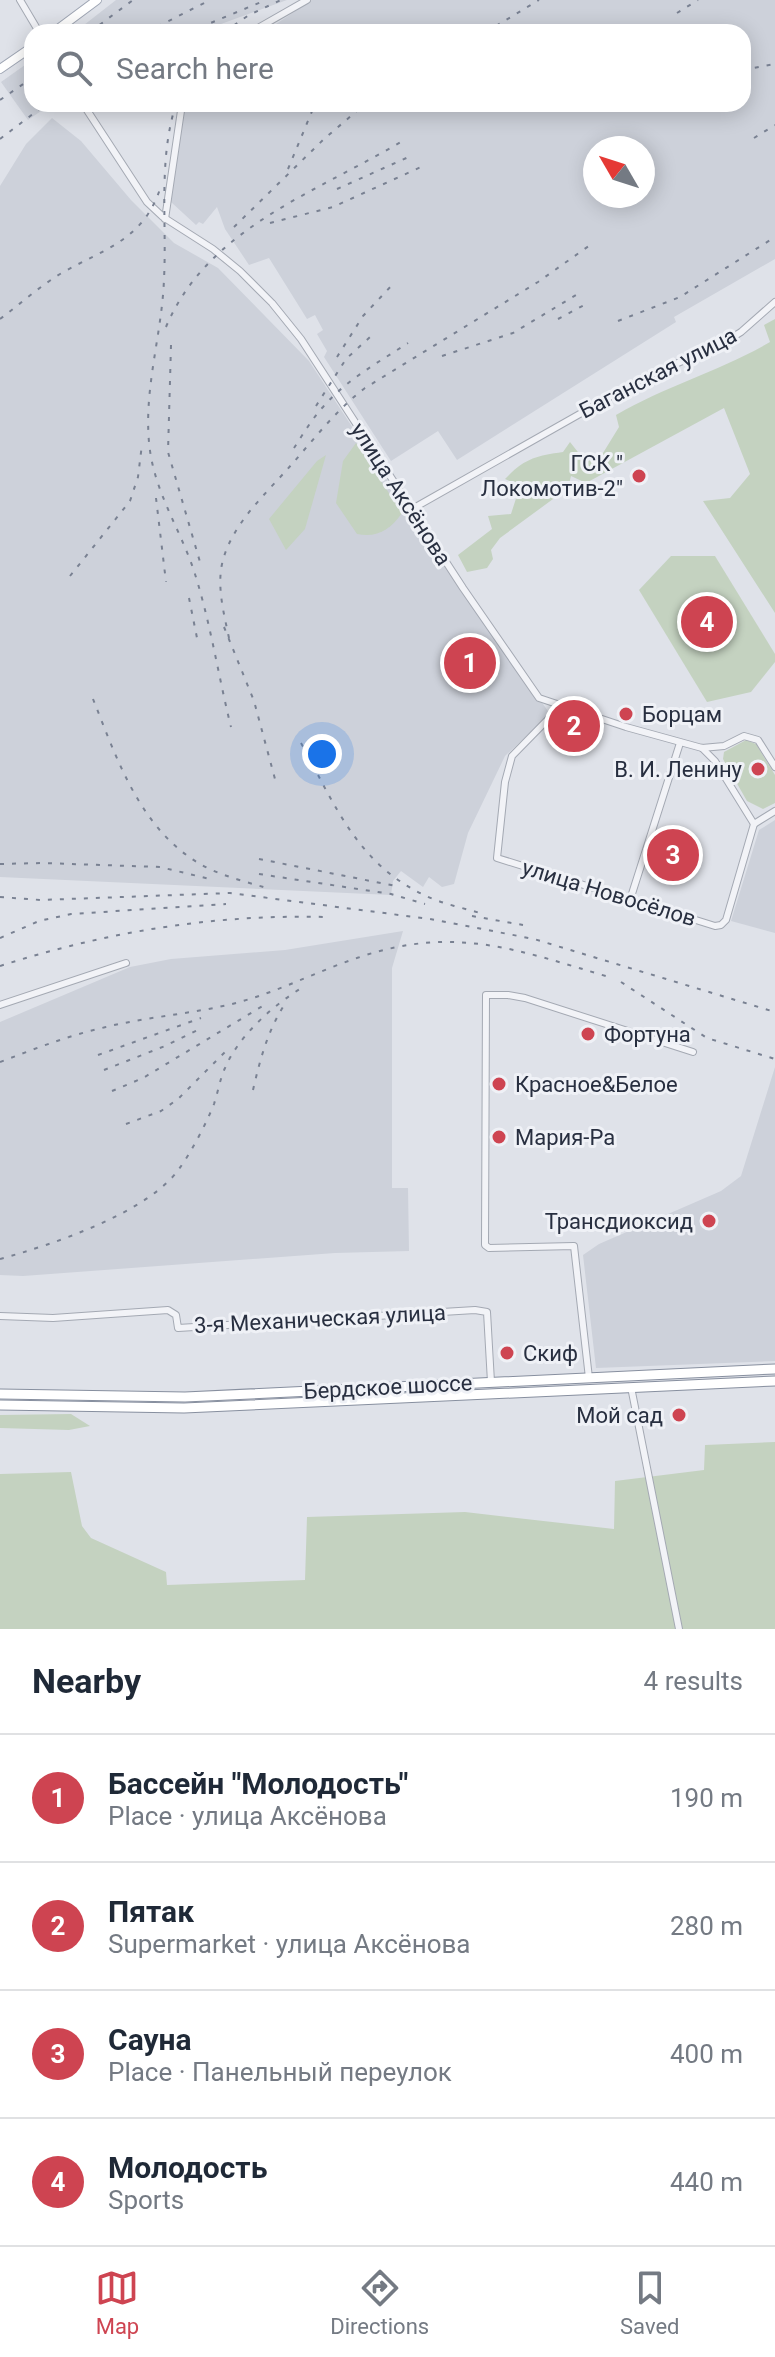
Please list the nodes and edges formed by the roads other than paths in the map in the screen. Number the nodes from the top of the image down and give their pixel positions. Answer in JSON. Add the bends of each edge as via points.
{"nodes":[{"id":1,"x":20,"y":0,"type":"edge"},
{"id":2,"x":97,"y":0,"type":"edge"},
{"id":3,"x":307,"y":0,"type":"edge"},
{"id":4,"x":34,"y":24,"type":"edge"},
{"id":5,"x":65,"y":24,"type":"edge"},
{"id":6,"x":265,"y":24,"type":"edge"},
{"id":7,"x":24,"y":52,"type":"edge"},
{"id":8,"x":0,"y":69,"type":"edge"},
{"id":9,"x":88,"y":112,"type":"edge"},
{"id":10,"x":181,"y":112,"type":"edge"},
{"id":11,"x":165,"y":219,"type":"junction"},
{"id":12,"x":775,"y":302,"type":"edge"},
{"id":13,"x":412,"y":509,"type":"junction"},
{"id":14,"x":560,"y":707,"type":"junction"},
{"id":15,"x":680,"y":743,"type":"junction"},
{"id":16,"x":702,"y":748,"type":"junction"},
{"id":17,"x":774,"y":764,"type":"edge"},
{"id":18,"x":775,"y":811,"type":"edge"},
{"id":19,"x":754,"y":824,"type":"junction"},
{"id":20,"x":630,"y":900,"type":"junction"},
{"id":21,"x":126,"y":963,"type":"dead end"},
{"id":22,"x":0,"y":1005,"type":"edge"},
{"id":23,"x":693,"y":1052,"type":"dead end"},
{"id":24,"x":0,"y":1316,"type":"edge"},
{"id":25,"x":775,"y":1369,"type":"edge"},
{"id":26,"x":629,"y":1376,"type":"junction"},
{"id":27,"x":589,"y":1378,"type":"junction"},
{"id":28,"x":775,"y":1381,"type":"edge"},
{"id":29,"x":491,"y":1382,"type":"junction"},
{"id":30,"x":631,"y":1388,"type":"junction"},
{"id":31,"x":589,"y":1390,"type":"junction"},
{"id":32,"x":0,"y":1394,"type":"edge"},
{"id":33,"x":0,"y":1405,"type":"edge"},
{"id":34,"x":679,"y":1629,"type":"edge"}],
"edges":[{"from":1,"to":4,"type":"street"},
{"from":2,"to":5,"type":"main road"},
{"from":3,"to":6,"type":"street"},
{"from":7,"to":8,"type":"main road"},
{"from":9,"to":11,"type":"street","name":"улица Аксёнова","via":[[147,202]]},
{"from":10,"to":11,"type":"street"},
{"from":11,"to":13,"type":"street","name":"улица Аксёнова","via":[[213,249],[272,303]]},
{"from":12,"to":13,"type":"street","name":"Баганская улица","via":[[720,345],[633,383]]},
{"from":13,"to":14,"type":"street","name":"улица Аксёнова","via":[[539,698]]},
{"from":14,"to":15,"type":"street","name":"улица Аксёнова"},
{"from":14,"to":20,"type":"street","name":"улица Новосёлов","via":[[512,756],[497,858]]},
{"from":15,"to":16,"type":"street","name":"улица Аксёнова"},
{"from":15,"to":20,"type":"street"},
{"from":16,"to":17,"type":"street","name":"улица Аксёнова","via":[[753,738]]},
{"from":16,"to":19,"type":"street"},
{"from":18,"to":19,"type":"street"},
{"from":19,"to":20,"type":"street","name":"улица Новосёлов","via":[[721,925]]},
{"from":21,"to":22,"type":"street"},
{"from":23,"to":27,"type":"street","via":[[525,998],[486,995],[485,1245],[574,1246]]},
{"from":24,"to":29,"type":"street","name":"3-я Механическая улица","via":[[168,1310],[176,1315],[178,1328],[475,1310],[487,1312]]},
{"from":25,"to":26,"type":"highway","name":"Бердское шоссе"},
{"from":26,"to":27,"type":"highway","name":"Бердское шоссе"},
{"from":26,"to":30,"type":"street"},
{"from":27,"to":29,"type":"highway","name":"Бердское шоссе"},
{"from":27,"to":31,"type":"street"},
{"from":28,"to":30,"type":"highway","name":"Бердское шоссе"},
{"from":29,"to":32,"type":"highway","name":"Бердское шоссе","via":[[185,1397]]},
{"from":30,"to":31,"type":"highway","name":"Бердское шоссе"},
{"from":30,"to":34,"type":"street"},
{"from":31,"to":33,"type":"highway","name":"Бердское шоссе","via":[[184,1408]]}]}
